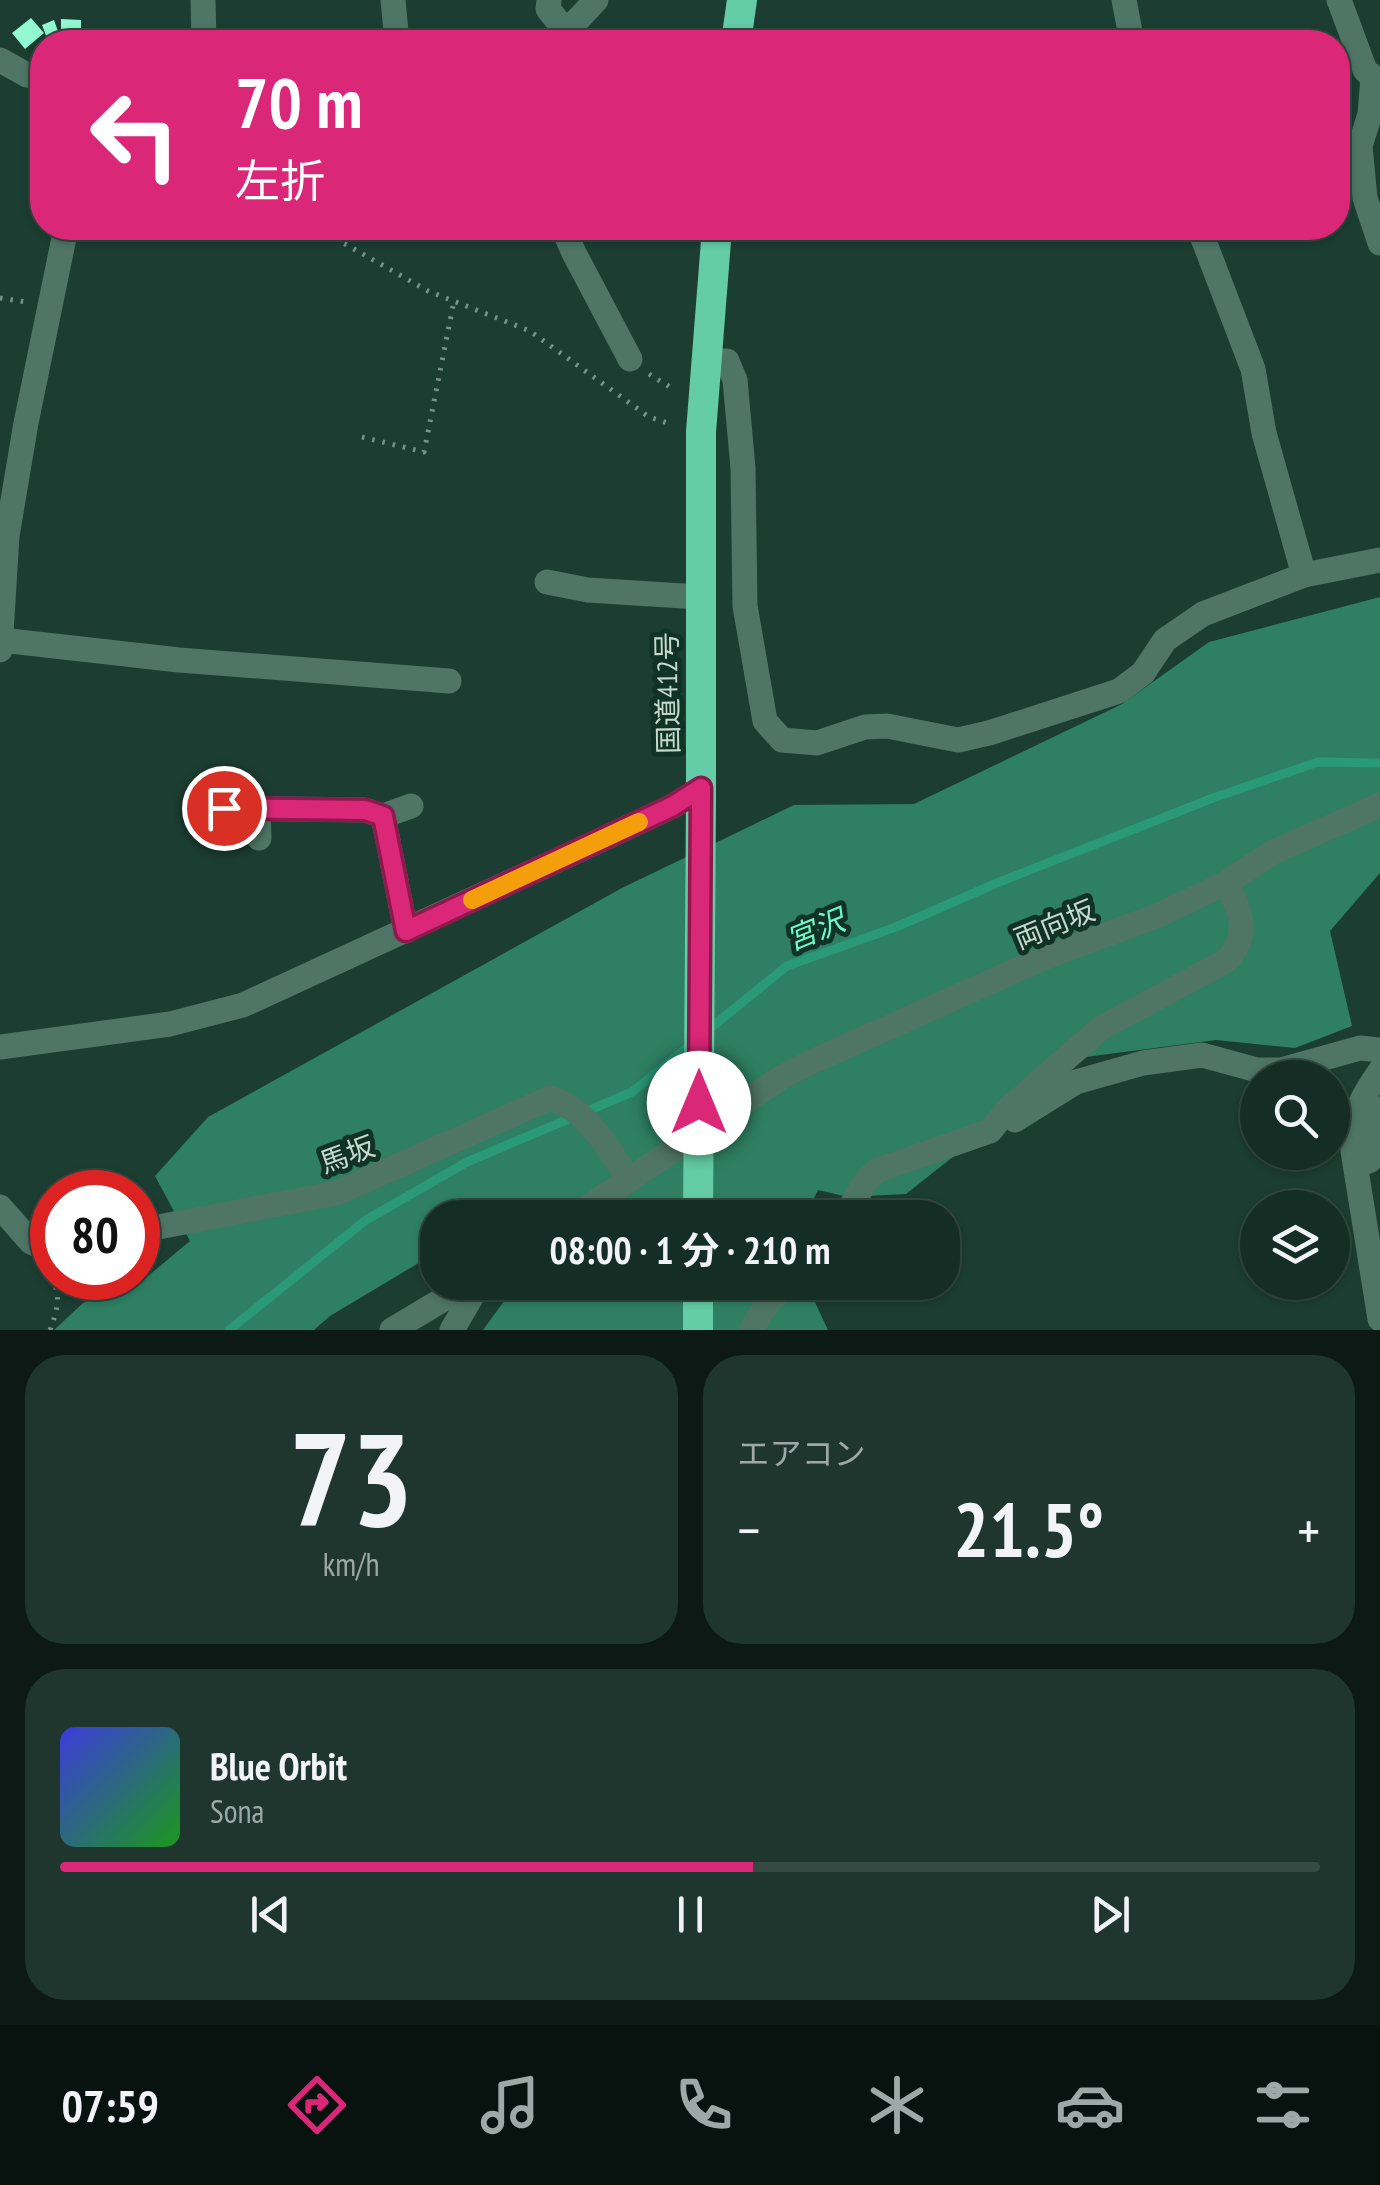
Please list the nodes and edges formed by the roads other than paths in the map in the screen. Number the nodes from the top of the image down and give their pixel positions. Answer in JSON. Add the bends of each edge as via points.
{"nodes":[{"id":1,"x":203,"y":0,"type":"edge"},
{"id":2,"x":392,"y":0,"type":"edge"},
{"id":3,"x":549,"y":0,"type":"edge"},
{"id":4,"x":596,"y":0,"type":"edge"},
{"id":5,"x":742,"y":0,"type":"edge"},
{"id":6,"x":1124,"y":0,"type":"edge"},
{"id":7,"x":1339,"y":0,"type":"edge"},
{"id":8,"x":204,"y":30,"type":"edge"},
{"id":9,"x":396,"y":30,"type":"edge"},
{"id":10,"x":558,"y":30,"type":"edge"},
{"id":11,"x":569,"y":30,"type":"edge"},
{"id":12,"x":738,"y":30,"type":"edge"},
{"id":13,"x":1130,"y":30,"type":"edge"},
{"id":14,"x":0,"y":60,"type":"edge"},
{"id":15,"x":30,"y":75,"type":"edge"},
{"id":16,"x":1377,"y":77,"type":"edge"},
{"id":17,"x":64,"y":240,"type":"edge"},
{"id":18,"x":568,"y":240,"type":"edge"},
{"id":19,"x":717,"y":240,"type":"edge"},
{"id":20,"x":1204,"y":240,"type":"edge"},
{"id":21,"x":1380,"y":243,"type":"edge"},
{"id":22,"x":630,"y":359,"type":"road end"},
{"id":23,"x":706,"y":362,"type":"junction"},
{"id":24,"x":1380,"y":560,"type":"edge"},
{"id":25,"x":1304,"y":575,"type":"junction"},
{"id":26,"x":547,"y":582,"type":"dead end"},
{"id":27,"x":699,"y":597,"type":"junction"},
{"id":28,"x":1,"y":640,"type":"edge"},
{"id":29,"x":0,"y":650,"type":"edge"},
{"id":30,"x":449,"y":681,"type":"dead end"},
{"id":31,"x":701,"y":793,"type":"junction"},
{"id":32,"x":1380,"y":805,"type":"edge"},
{"id":33,"x":411,"y":806,"type":"dead end"},
{"id":34,"x":224,"y":808,"type":"dead end"},
{"id":35,"x":258,"y":810,"type":"junction"},
{"id":36,"x":383,"y":816,"type":"junction"},
{"id":37,"x":259,"y":838,"type":"dead end"},
{"id":38,"x":1226,"y":883,"type":"junction"},
{"id":39,"x":406,"y":931,"type":"junction"},
{"id":40,"x":0,"y":1047,"type":"edge"},
{"id":41,"x":1380,"y":1050,"type":"edge"},
{"id":42,"x":1380,"y":1072,"type":"edge"},
{"id":43,"x":1380,"y":1109,"type":"edge"},
{"id":44,"x":990,"y":1131,"type":"junction"},
{"id":45,"x":1356,"y":1166,"type":"junction"},
{"id":46,"x":628,"y":1178,"type":"junction"},
{"id":47,"x":597,"y":1200,"type":"edge"},
{"id":48,"x":698,"y":1200,"type":"edge"},
{"id":49,"x":854,"y":1200,"type":"edge"},
{"id":50,"x":0,"y":1208,"type":"edge"},
{"id":51,"x":160,"y":1227,"type":"edge"},
{"id":52,"x":30,"y":1240,"type":"edge"},
{"id":53,"x":444,"y":1300,"type":"edge"},
{"id":54,"x":467,"y":1300,"type":"edge"},
{"id":55,"x":771,"y":1300,"type":"edge"},
{"id":56,"x":1380,"y":1319,"type":"edge"},
{"id":57,"x":392,"y":1330,"type":"edge"},
{"id":58,"x":452,"y":1330,"type":"edge"},
{"id":59,"x":751,"y":1330,"type":"edge"}],
"edges":[{"from":1,"to":8,"type":"street"},
{"from":2,"to":9,"type":"street"},
{"from":3,"to":10,"type":"street"},
{"from":4,"to":11,"type":"street"},
{"from":5,"to":12,"type":"highway"},
{"from":6,"to":13,"type":"street"},
{"from":7,"to":16,"type":"street","via":[[1365,70]]},
{"from":14,"to":15,"type":"street"},
{"from":16,"to":21,"type":"street","via":[[1360,146],[1365,198]]},
{"from":17,"to":28,"type":"street","via":[[8,536]]},
{"from":18,"to":22,"type":"street"},
{"from":19,"to":23,"type":"highway","name":"国道412号"},
{"from":20,"to":25,"type":"street","via":[[1253,369]]},
{"from":23,"to":25,"type":"street","via":[[727,361],[735,380],[745,606],[765,722],[782,740],[817,742],[865,726],[958,740],[1008,727],[1119,691],[1143,673],[1166,640],[1203,614]]},
{"from":23,"to":27,"type":"highway","name":"国道412号"},
{"from":24,"to":25,"type":"street"},
{"from":26,"to":27,"type":"street"},
{"from":27,"to":31,"type":"highway","name":"国道412号"},
{"from":28,"to":29,"type":"street"},
{"from":28,"to":30,"type":"street","via":[[179,672],[413,692]]},
{"from":31,"to":39,"type":"street"},
{"from":31,"to":48,"type":"highway","name":"国道412号","bridge":true},
{"from":32,"to":38,"type":"street","name":"両向坂","via":[[1273,852]]},
{"from":33,"to":36,"type":"street"},
{"from":34,"to":35,"type":"street"},
{"from":35,"to":36,"type":"street","via":[[365,810]]},
{"from":35,"to":37,"type":"street"},
{"from":36,"to":39,"type":"street"},
{"from":38,"to":44,"type":"street","via":[[1242,916],[1236,952],[1101,1028]]},
{"from":38,"to":46,"type":"street","name":"両向坂","via":[[809,1063]]},
{"from":39,"to":40,"type":"street","via":[[243,1005],[170,1024]]},
{"from":41,"to":44,"type":"street","via":[[1360,1048],[1281,1070],[1202,1055],[1143,1062],[1076,1082]]},
{"from":42,"to":45,"type":"street","via":[[1360,1100]]},
{"from":43,"to":45,"type":"street","via":[[1369,1161]]},
{"from":44,"to":49,"type":"street","via":[[878,1170]]},
{"from":45,"to":56,"type":"street"},
{"from":46,"to":47,"type":"street","name":"両向坂"},
{"from":46,"to":51,"type":"street","name":"馬坂","via":[[600,1134],[550,1098],[337,1193]]},
{"from":50,"to":52,"type":"street"},
{"from":53,"to":57,"type":"street"},
{"from":54,"to":58,"type":"street"},
{"from":55,"to":59,"type":"street"}]}
